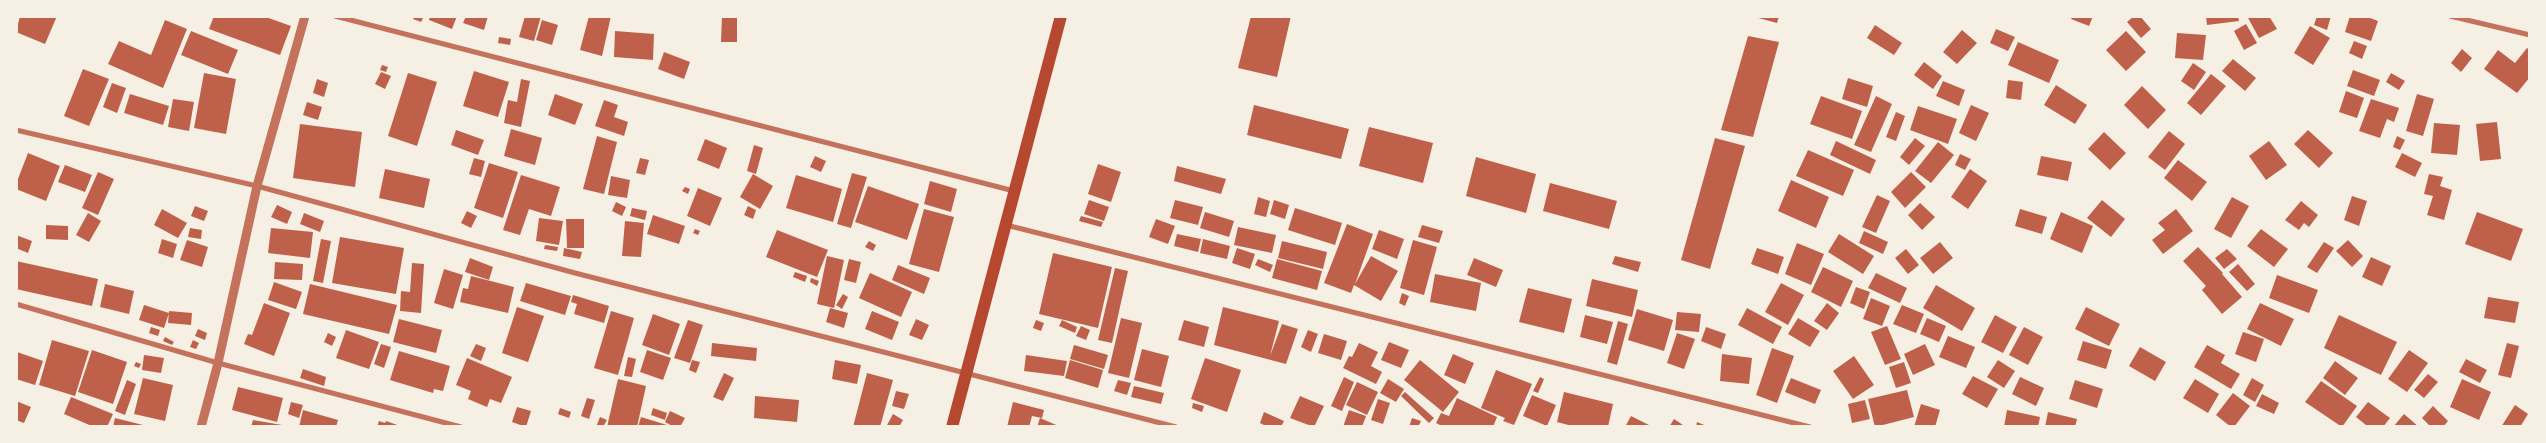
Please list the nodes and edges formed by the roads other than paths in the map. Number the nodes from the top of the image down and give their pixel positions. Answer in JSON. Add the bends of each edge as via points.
{"nodes":[{"id":1,"x":305,"y":16,"type":"edge"},
{"id":2,"x":335,"y":16,"type":"edge"},
{"id":3,"x":1061,"y":16,"type":"edge"},
{"id":4,"x":2450,"y":16,"type":"edge"},
{"id":5,"x":2530,"y":35,"type":"edge"},
{"id":6,"x":16,"y":130,"type":"edge"},
{"id":7,"x":257,"y":186,"type":"junction"},
{"id":8,"x":1014,"y":191,"type":"junction"},
{"id":9,"x":1006,"y":225,"type":"junction"},
{"id":10,"x":16,"y":304,"type":"edge"},
{"id":11,"x":218,"y":363,"type":"junction"},
{"id":12,"x":966,"y":371,"type":"junction"},
{"id":13,"x":201,"y":427,"type":"edge"},
{"id":14,"x":461,"y":427,"type":"edge"},
{"id":15,"x":952,"y":427,"type":"edge"},
{"id":16,"x":1176,"y":427,"type":"edge"},
{"id":17,"x":1810,"y":427,"type":"edge"}],
"edges":[{"from":1,"to":7,"type":"street"},
{"from":2,"to":8,"type":"street"},
{"from":3,"to":8,"type":"main road"},
{"from":4,"to":5,"type":"street"},
{"from":6,"to":7,"type":"street"},
{"from":7,"to":11,"type":"street"},
{"from":7,"to":12,"type":"street","via":[[575,272]]},
{"from":8,"to":9,"type":"main road"},
{"from":9,"to":12,"type":"main road"},
{"from":9,"to":17,"type":"street"},
{"from":10,"to":11,"type":"street"},
{"from":11,"to":13,"type":"street"},
{"from":11,"to":14,"type":"street"},
{"from":12,"to":15,"type":"main road"},
{"from":12,"to":16,"type":"street"}]}
